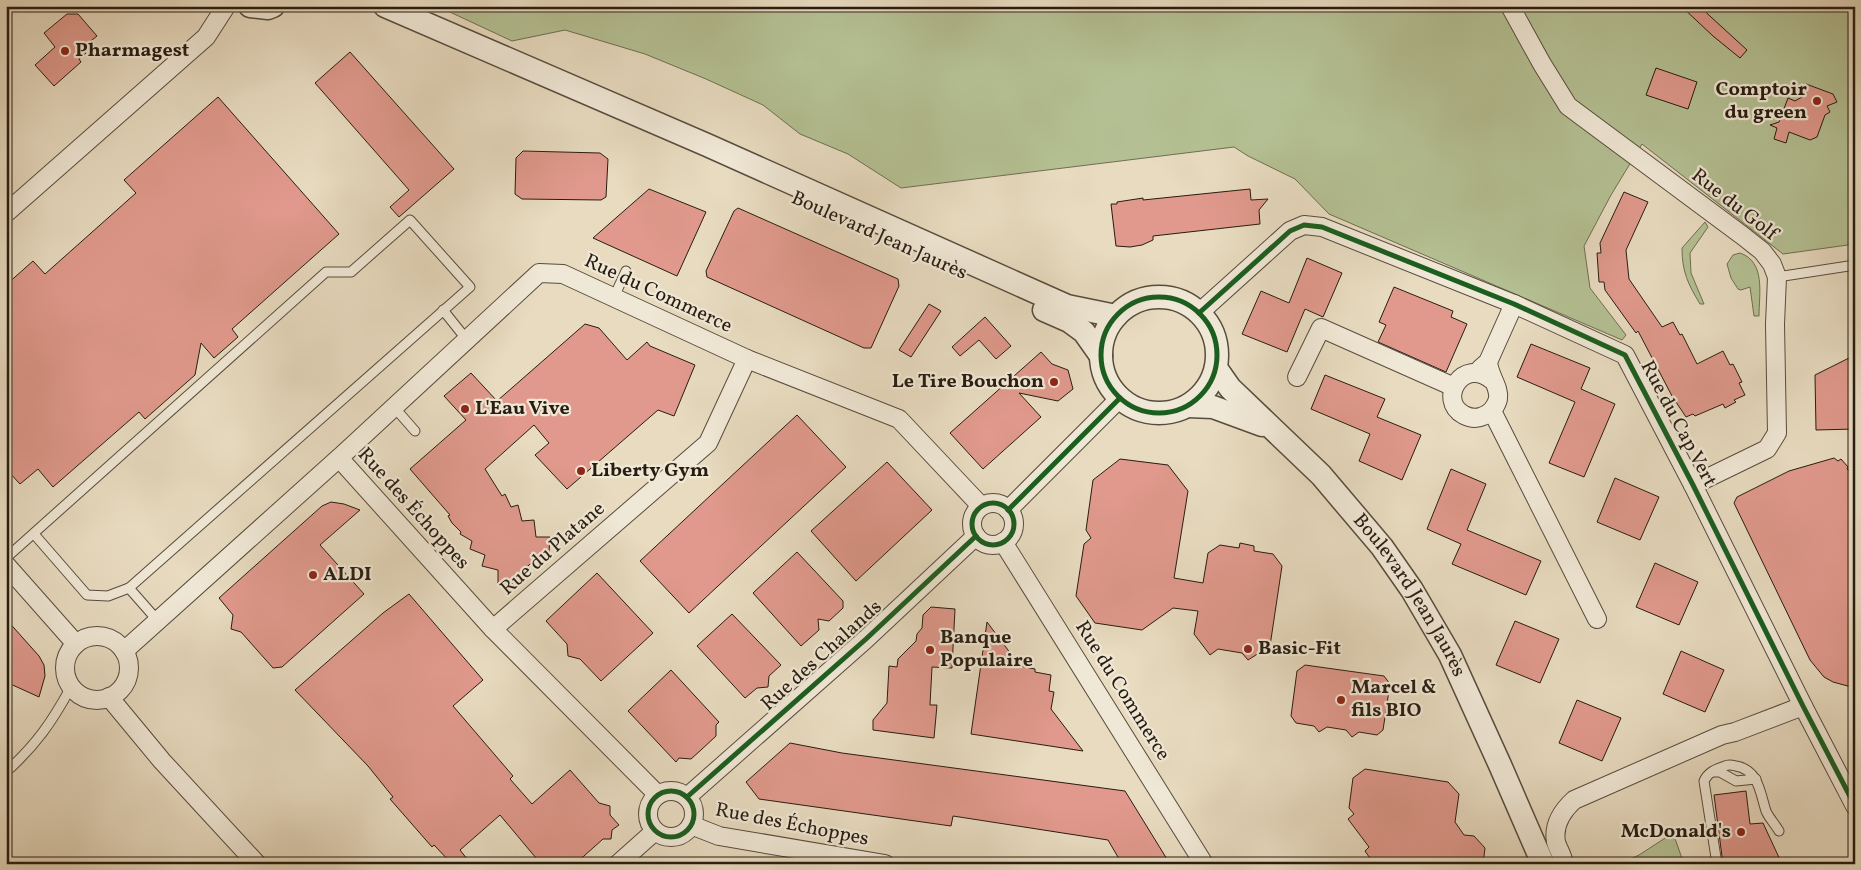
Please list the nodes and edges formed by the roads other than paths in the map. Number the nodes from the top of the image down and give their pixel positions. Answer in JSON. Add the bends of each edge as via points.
{"nodes":[{"id":1,"x":226,"y":6,"type":"edge"},
{"id":2,"x":250,"y":6,"type":"edge"},
{"id":3,"x":273,"y":6,"type":"edge"},
{"id":4,"x":385,"y":6,"type":"edge"},
{"id":5,"x":1510,"y":6,"type":"edge"},
{"id":6,"x":652,"y":121,"type":"junction"},
{"id":7,"x":6,"y":213,"type":"edge"},
{"id":8,"x":1855,"y":265,"type":"edge"},
{"id":9,"x":626,"y":271,"type":"dead end"},
{"id":10,"x":1777,"y":277,"type":"junction"},
{"id":11,"x":614,"y":297,"type":"junction"},
{"id":12,"x":1514,"y":304,"type":"junction"},
{"id":13,"x":443,"y":310,"type":"junction"},
{"id":14,"x":1199,"y":313,"type":"junction"},
{"id":15,"x":1116,"y":316,"type":"junction"},
{"id":16,"x":467,"y":340,"type":"junction"},
{"id":17,"x":1101,"y":356,"type":"junction"},
{"id":18,"x":747,"y":359,"type":"junction"},
{"id":19,"x":1488,"y":362,"type":"junction"},
{"id":20,"x":1216,"y":368,"type":"junction"},
{"id":21,"x":1473,"y":373,"type":"junction"},
{"id":22,"x":1297,"y":378,"type":"dead end"},
{"id":23,"x":1492,"y":380,"type":"junction"},
{"id":24,"x":1454,"y":387,"type":"junction"},
{"id":25,"x":1120,"y":398,"type":"junction"},
{"id":26,"x":1188,"y":406,"type":"junction"},
{"id":27,"x":394,"y":407,"type":"junction"},
{"id":28,"x":1492,"y":411,"type":"junction"},
{"id":29,"x":1272,"y":429,"type":"junction"},
{"id":30,"x":415,"y":431,"type":"dead end"},
{"id":31,"x":339,"y":458,"type":"junction"},
{"id":32,"x":1693,"y":485,"type":"junction"},
{"id":33,"x":981,"y":506,"type":"junction"},
{"id":34,"x":1008,"y":510,"type":"junction"},
{"id":35,"x":34,"y":534,"type":"junction"},
{"id":36,"x":976,"y":536,"type":"junction"},
{"id":37,"x":1004,"y":542,"type":"junction"},
{"id":38,"x":6,"y":558,"type":"edge"},
{"id":39,"x":6,"y":565,"type":"edge"},
{"id":40,"x":129,"y":588,"type":"junction"},
{"id":41,"x":1597,"y":619,"type":"dead end"},
{"id":42,"x":158,"y":621,"type":"junction"},
{"id":43,"x":492,"y":629,"type":"junction"},
{"id":44,"x":76,"y":644,"type":"junction"},
{"id":45,"x":124,"y":652,"type":"junction"},
{"id":46,"x":71,"y":687,"type":"junction"},
{"id":47,"x":109,"y":697,"type":"junction"},
{"id":48,"x":1803,"y":706,"type":"junction"},
{"id":49,"x":6,"y":772,"type":"edge"},
{"id":50,"x":1712,"y":772,"type":"junction"},
{"id":51,"x":1756,"y":779,"type":"junction"},
{"id":52,"x":657,"y":794,"type":"junction"},
{"id":53,"x":687,"y":797,"type":"junction"},
{"id":54,"x":1855,"y":806,"type":"edge"},
{"id":55,"x":691,"y":825,"type":"junction"},
{"id":56,"x":1779,"y":830,"type":"dead end"},
{"id":57,"x":655,"y":831,"type":"junction"},
{"id":58,"x":257,"y":864,"type":"edge"},
{"id":59,"x":618,"y":864,"type":"edge"},
{"id":60,"x":885,"y":864,"type":"edge"},
{"id":61,"x":1204,"y":864,"type":"edge"},
{"id":62,"x":1543,"y":864,"type":"edge"},
{"id":63,"x":1564,"y":864,"type":"edge"},
{"id":64,"x":1717,"y":864,"type":"edge"}],
"edges":[{"from":1,"to":7,"type":"street","via":[[206,37]]},
{"from":2,"to":3,"type":"street"},
{"from":4,"to":6,"type":"street","name":"Boulevard Jean Jaurès"},
{"from":5,"to":10,"type":"street","name":"Rue du Golf","via":[[1568,106],[1762,251]]},
{"from":6,"to":15,"type":"street","name":"Boulevard Jean Jaurès","via":[[1067,306]]},
{"from":6,"to":17,"type":"street","name":"Boulevard Jean Jaurès","via":[[678,142],[761,184],[1069,321],[1084,332]]},
{"from":8,"to":10,"type":"lane"},
{"from":9,"to":11,"type":"lane"},
{"from":10,"to":32,"type":"street","via":[[1777,433],[1767,449]]},
{"from":11,"to":16,"type":"street","name":"Rue du Commerce","via":[[563,274],[539,273]]},
{"from":11,"to":18,"type":"street","name":"Rue du Commerce"},
{"from":12,"to":14,"type":"street","name":"Rue du Cap Vert","via":[[1322,227],[1304,225],[1290,231]]},
{"from":12,"to":19,"type":"street"},
{"from":12,"to":32,"type":"street","name":"Rue du Cap Vert","via":[[1625,355]]},
{"from":13,"to":16,"type":"lane"},
{"from":13,"to":35,"type":"lane","via":[[470,287],[410,220],[351,272],[326,272]]},
{"from":13,"to":40,"type":"lane"},
{"from":14,"to":15,"type":"street","via":[[1184,302],[1166,297],[1148,298],[1130,305]]},
{"from":14,"to":20,"type":"street","via":[[1215,338]]},
{"from":15,"to":17,"type":"street","via":[[1102,342]]},
{"from":16,"to":27,"type":"street","name":"Rue du Commerce"},
{"from":17,"to":25,"type":"street","via":[[1103,371]]},
{"from":18,"to":33,"type":"street","name":"Rue du Commerce","via":[[899,419]]},
{"from":18,"to":43,"type":"street","name":"Rue du Platane","via":[[708,443]]},
{"from":19,"to":21,"type":"street"},
{"from":19,"to":23,"type":"street"},
{"from":20,"to":26,"type":"street","via":[[1210,383]]},
{"from":20,"to":29,"type":"street","name":"Boulevard Jean Jaurès","via":[[1230,388]]},
{"from":21,"to":23,"type":"street"},
{"from":21,"to":24,"type":"street","via":[[1461,377]]},
{"from":22,"to":24,"type":"street","via":[[1322,328]]},
{"from":23,"to":28,"type":"street","via":[[1498,399]]},
{"from":24,"to":28,"type":"street","via":[[1454,402],[1463,414],[1478,418]]},
{"from":25,"to":26,"type":"street","via":[[1135,408],[1153,413]]},
{"from":25,"to":34,"type":"street"},
{"from":26,"to":29,"type":"street","via":[[1213,407]]},
{"from":27,"to":30,"type":"lane"},
{"from":27,"to":31,"type":"street","name":"Rue du Commerce"},
{"from":28,"to":41,"type":"street"},
{"from":29,"to":62,"type":"street","name":"Boulevard Jean Jaurès","via":[[1321,475],[1382,547],[1412,590],[1450,655]]},
{"from":31,"to":42,"type":"street","name":"Rue des Échoppes"},
{"from":31,"to":43,"type":"street","name":"Rue des Échoppes"},
{"from":32,"to":48,"type":"street","name":"Rue du Cap Vert"},
{"from":33,"to":34,"type":"street","via":[[992,503]]},
{"from":33,"to":36,"type":"street","via":[[973,517],[972,530]]},
{"from":34,"to":37,"type":"street","via":[[1013,527]]},
{"from":35,"to":38,"type":"lane"},
{"from":35,"to":40,"type":"lane","via":[[87,595],[108,596]]},
{"from":36,"to":37,"type":"street","via":[[991,544]]},
{"from":36,"to":53,"type":"street","name":"Rue des Chalands","via":[[866,639]]},
{"from":37,"to":61,"type":"street","name":"Rue du Commerce"},
{"from":39,"to":44,"type":"street"},
{"from":40,"to":42,"type":"lane"},
{"from":42,"to":45,"type":"street","name":"Rue des Échoppes"},
{"from":43,"to":52,"type":"street","name":"Rue des Échoppes"},
{"from":44,"to":45,"type":"street","via":[[91,637],[107,638]]},
{"from":44,"to":46,"type":"street","via":[[66,660],[65,670]]},
{"from":45,"to":47,"type":"street","via":[[128,662],[125,683]]},
{"from":46,"to":47,"type":"street","via":[[88,699]]},
{"from":46,"to":49,"type":"lane","via":[[52,721],[25,755]]},
{"from":47,"to":58,"type":"street","via":[[162,761]]},
{"from":48,"to":54,"type":"street","name":"Rue du Cap Vert"},
{"from":48,"to":63,"type":"street","via":[[1722,734],[1574,800],[1556,824],[1556,842]]},
{"from":50,"to":51,"type":"lane","via":[[1720,772],[1736,780]]},
{"from":50,"to":51,"type":"lane","via":[[1728,765],[1743,767]]},
{"from":50,"to":64,"type":"lane","via":[[1704,782]]},
{"from":51,"to":56,"type":"lane","via":[[1767,813]]},
{"from":52,"to":53,"type":"street","via":[[673,790]]},
{"from":52,"to":57,"type":"street","via":[[647,812]]},
{"from":53,"to":55,"type":"street","via":[[694,810]]},
{"from":55,"to":57,"type":"street","via":[[687,831],[674,837]]},
{"from":55,"to":60,"type":"street","name":"Rue des Échoppes","via":[[719,836]]},
{"from":57,"to":59,"type":"street"}]}
